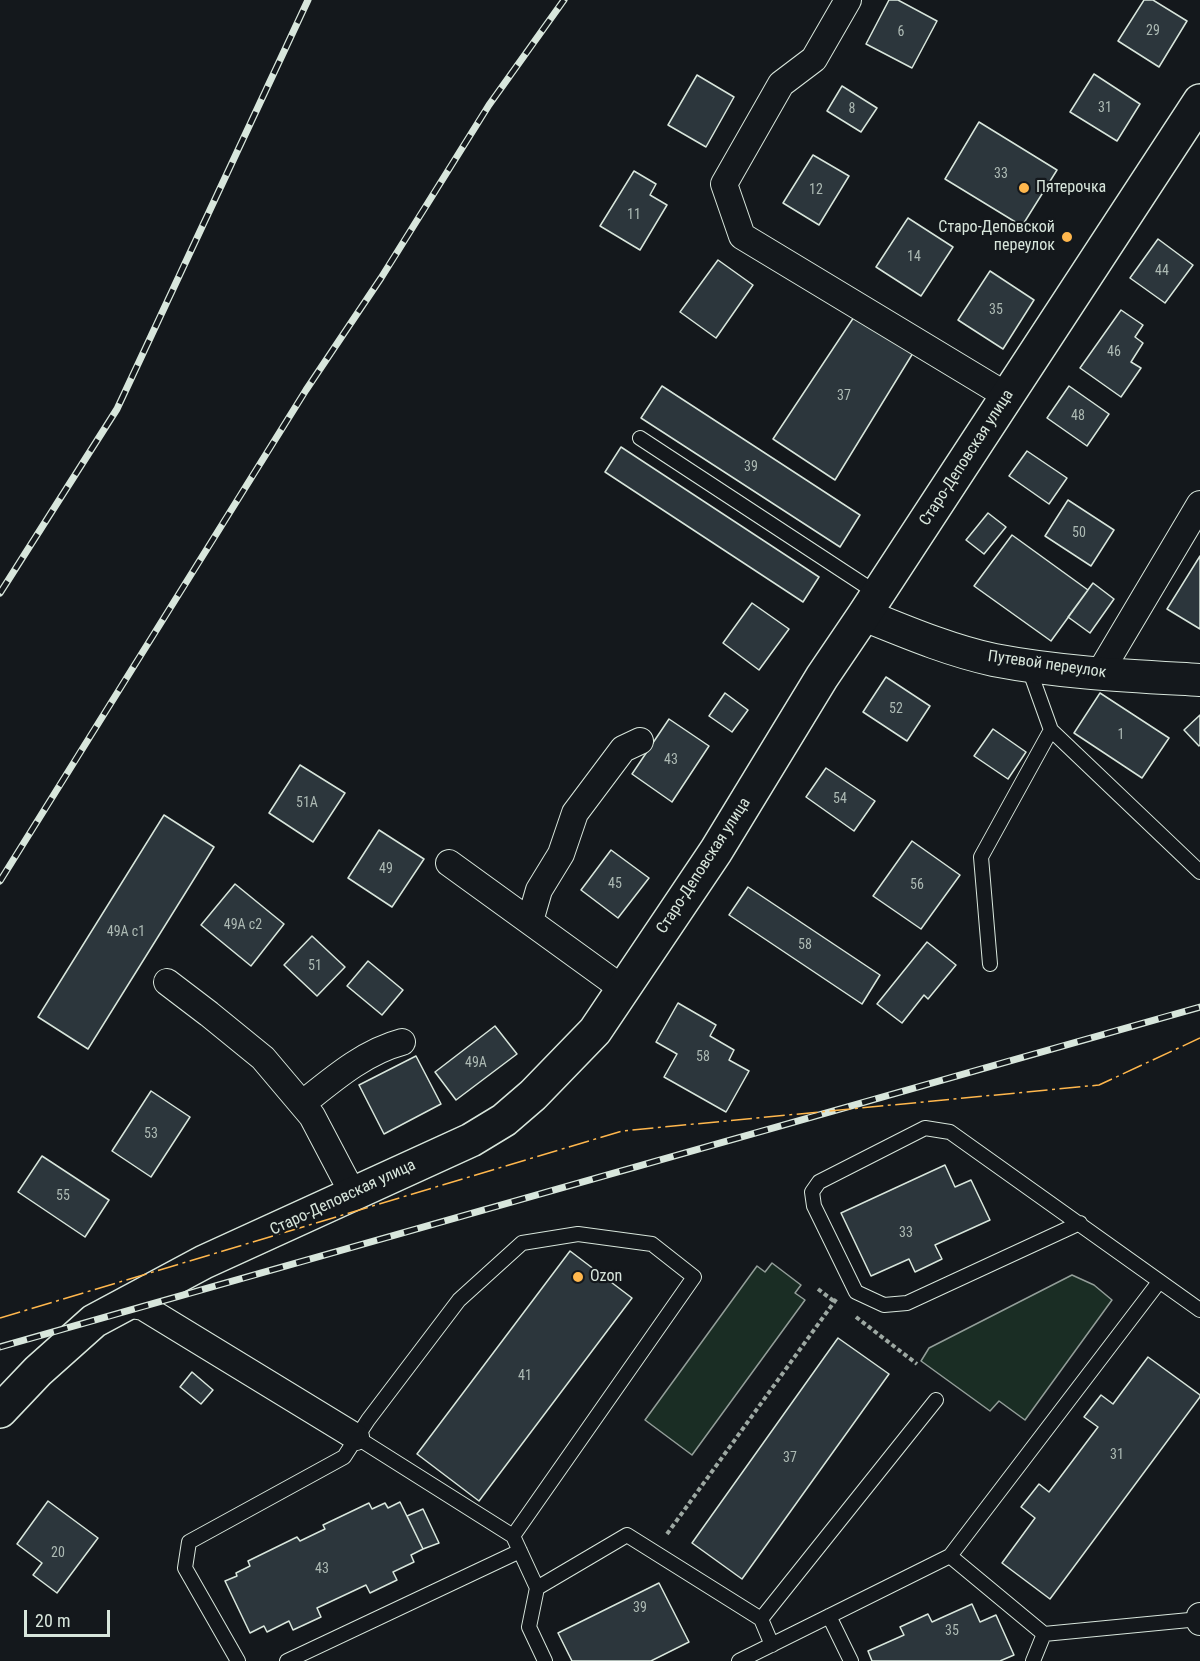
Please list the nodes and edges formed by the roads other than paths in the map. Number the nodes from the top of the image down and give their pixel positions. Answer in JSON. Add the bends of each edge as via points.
{"nodes":[{"id":1,"x":848,"y":0,"type":"edge"},
{"id":2,"x":1200,"y":101,"type":"edge"},
{"id":3,"x":1007,"y":396,"type":"junction"},
{"id":4,"x":640,"y":438,"type":"dead end"},
{"id":5,"x":1200,"y":504,"type":"edge"},
{"id":6,"x":871,"y":604,"type":"junction"},
{"id":7,"x":1028,"y":664,"type":"junction"},
{"id":8,"x":1099,"y":674,"type":"junction"},
{"id":9,"x":1200,"y":680,"type":"edge"},
{"id":10,"x":1051,"y":730,"type":"junction"},
{"id":11,"x":640,"y":741,"type":"dead end"},
{"id":12,"x":449,"y":862,"type":"dead end"},
{"id":13,"x":1200,"y":872,"type":"edge"},
{"id":14,"x":530,"y":921,"type":"junction"},
{"id":15,"x":990,"y":964,"type":"dead end"},
{"id":16,"x":166,"y":982,"type":"dead end"},
{"id":17,"x":623,"y":989,"type":"junction"},
{"id":18,"x":402,"y":1042,"type":"dead end"},
{"id":19,"x":302,"y":1104,"type":"junction"},
{"id":20,"x":353,"y":1194,"type":"junction"},
{"id":21,"x":1080,"y":1223,"type":"junction"},
{"id":22,"x":1159,"y":1282,"type":"junction"},
{"id":23,"x":124,"y":1304,"type":"junction"},
{"id":24,"x":1200,"y":1310,"type":"edge"},
{"id":25,"x":936,"y":1400,"type":"dead end"},
{"id":26,"x":0,"y":1411,"type":"edge"},
{"id":27,"x":356,"y":1437,"type":"junction"},
{"id":28,"x":513,"y":1536,"type":"junction"},
{"id":29,"x":520,"y":1551,"type":"junction"},
{"id":30,"x":950,"y":1556,"type":"junction"},
{"id":31,"x":537,"y":1588,"type":"junction"},
{"id":32,"x":829,"y":1616,"type":"junction"},
{"id":33,"x":761,"y":1619,"type":"junction"},
{"id":34,"x":1200,"y":1619,"type":"edge"},
{"id":35,"x":1044,"y":1634,"type":"junction"},
{"id":36,"x":772,"y":1645,"type":"junction"},
{"id":37,"x":238,"y":1661,"type":"edge"},
{"id":38,"x":287,"y":1661,"type":"edge"},
{"id":39,"x":545,"y":1661,"type":"edge"},
{"id":40,"x":739,"y":1661,"type":"edge"},
{"id":41,"x":850,"y":1661,"type":"edge"},
{"id":42,"x":1033,"y":1661,"type":"edge"}],
"edges":[{"from":1,"to":3,"type":"street","via":[[814,59],[781,84],[724,184],[742,236]]},
{"from":2,"to":3,"type":"main road","name":"Старо-Деповская улица"},
{"from":3,"to":6,"type":"main road","name":"Старо-Деповская улица"},
{"from":4,"to":6,"type":"lane"},
{"from":5,"to":8,"type":"street"},
{"from":6,"to":7,"type":"street","name":"Путевой переулок","via":[[917,636],[993,660]]},
{"from":6,"to":17,"type":"main road","name":"Старо-Деповская улица","via":[[716,851]]},
{"from":7,"to":8,"type":"street","name":"Путевой переулок"},
{"from":7,"to":10,"type":"lane"},
{"from":8,"to":9,"type":"street","name":"Путевой переулок"},
{"from":10,"to":13,"type":"lane"},
{"from":10,"to":15,"type":"lane","via":[[981,857]]},
{"from":11,"to":14,"type":"street","via":[[623,749],[575,813],[561,854],[539,890]]},
{"from":12,"to":14,"type":"street"},
{"from":14,"to":17,"type":"street"},
{"from":16,"to":19,"type":"street","via":[[263,1058]]},
{"from":17,"to":20,"type":"main road","name":"Старо-Деповская улица","via":[[595,1031],[504,1120],[471,1140]]},
{"from":18,"to":19,"type":"street","via":[[382,1047]]},
{"from":19,"to":20,"type":"street"},
{"from":20,"to":23,"type":"main road","name":"Старо-Деповская улица","via":[[204,1262]]},
{"from":21,"to":21,"type":"lane","via":[[950,1132],[925,1128],[819,1182],[812,1192],[814,1206],[856,1292],[884,1305],[907,1304]]},
{"from":21,"to":22,"type":"lane"},
{"from":22,"to":24,"type":"lane"},
{"from":22,"to":30,"type":"lane"},
{"from":23,"to":26,"type":"main road","name":"Старо-Деповская улица","via":[[94,1321]]},
{"from":23,"to":27,"type":"street","via":[[143,1307]]},
{"from":25,"to":33,"type":"lane"},
{"from":27,"to":28,"type":"lane"},
{"from":27,"to":28,"type":"lane","via":[[459,1300],[522,1243],[578,1234],[652,1244],[694,1277]]},
{"from":27,"to":37,"type":"lane","via":[[344,1457],[189,1542],[185,1568]]},
{"from":28,"to":29,"type":"lane"},
{"from":29,"to":31,"type":"lane"},
{"from":29,"to":38,"type":"lane"},
{"from":30,"to":32,"type":"lane"},
{"from":30,"to":35,"type":"lane"},
{"from":31,"to":33,"type":"lane","via":[[627,1535]]},
{"from":31,"to":39,"type":"lane","via":[[529,1627]]},
{"from":32,"to":36,"type":"lane"},
{"from":32,"to":41,"type":"lane"},
{"from":33,"to":36,"type":"lane"},
{"from":34,"to":35,"type":"lane"},
{"from":35,"to":42,"type":"lane"},
{"from":36,"to":40,"type":"lane"}]}
